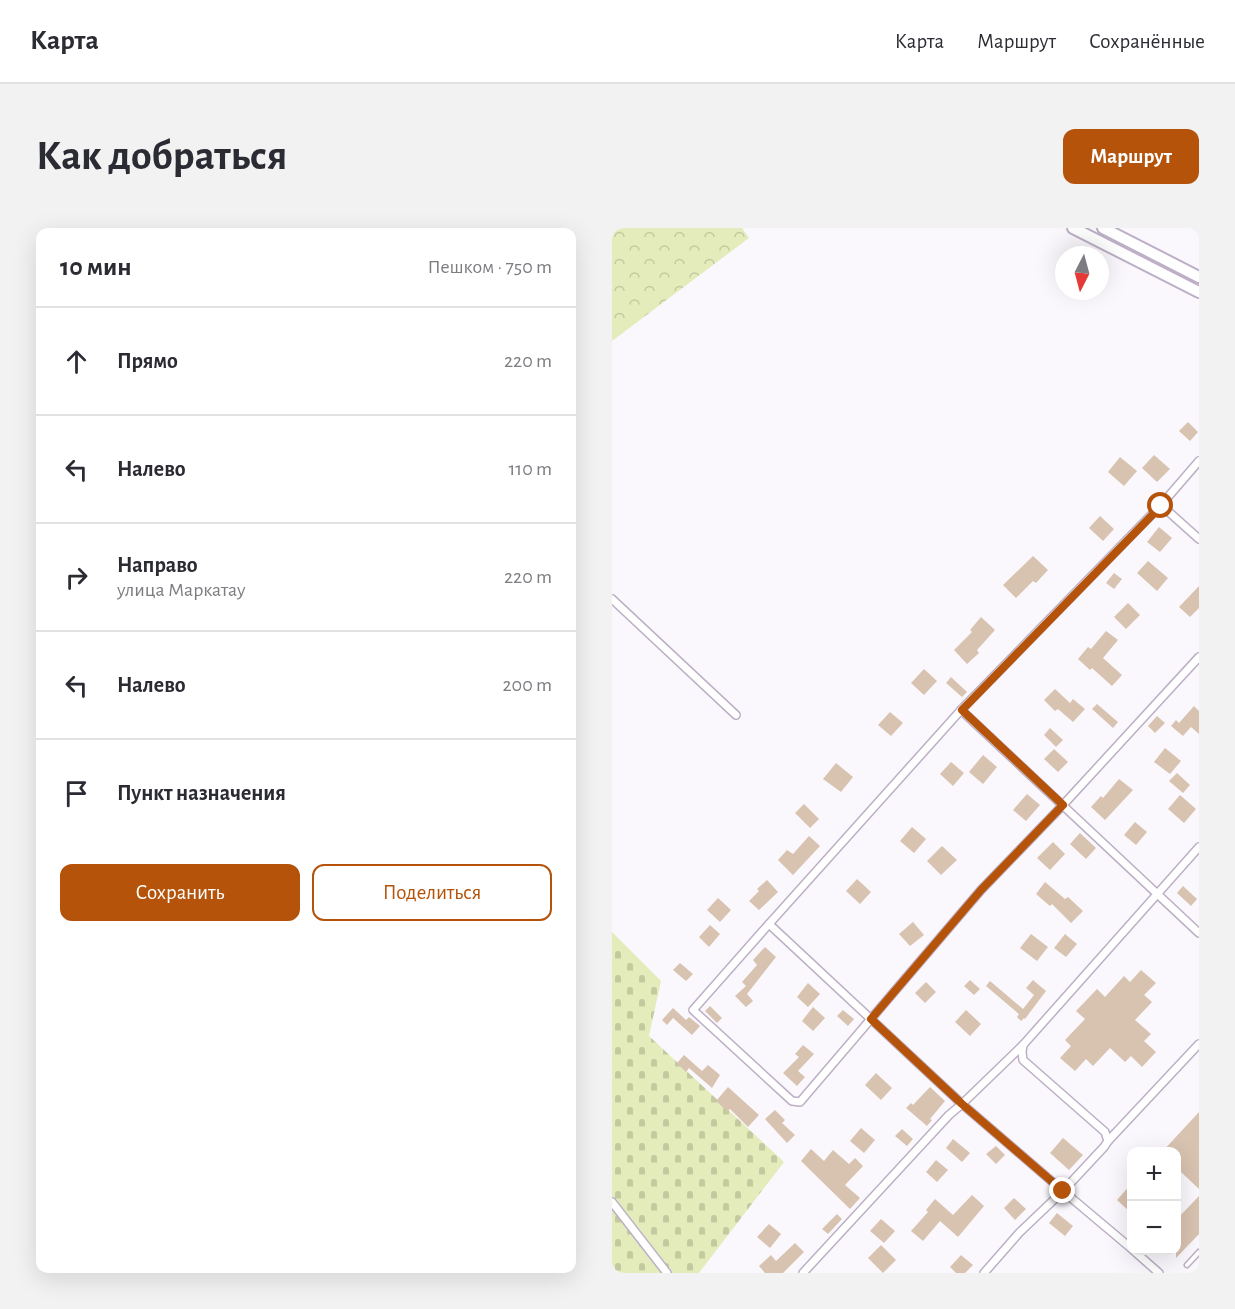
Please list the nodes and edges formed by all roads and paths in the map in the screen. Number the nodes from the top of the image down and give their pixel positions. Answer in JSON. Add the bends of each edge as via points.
{"nodes":[{"id":1,"x":1073,"y":228,"type":"edge"},
{"id":2,"x":1103,"y":228,"type":"edge"},
{"id":3,"x":1199,"y":277,"type":"edge"},
{"id":4,"x":1199,"y":292,"type":"edge"},
{"id":5,"x":1199,"y":461,"type":"edge"},
{"id":6,"x":1161,"y":506,"type":"junction"},
{"id":7,"x":1199,"y":539,"type":"edge"},
{"id":8,"x":612,"y":599,"type":"edge"},
{"id":9,"x":1199,"y":657,"type":"edge"},
{"id":10,"x":962,"y":710,"type":"junction"},
{"id":11,"x":736,"y":715,"type":"dead end"},
{"id":12,"x":1063,"y":805,"type":"junction"},
{"id":13,"x":1199,"y":847,"type":"edge"},
{"id":14,"x":1158,"y":894,"type":"junction"},
{"id":15,"x":769,"y":924,"type":"junction"},
{"id":16,"x":1199,"y":933,"type":"edge"},
{"id":17,"x":871,"y":1019,"type":"junction"},
{"id":18,"x":1199,"y":1044,"type":"edge"},
{"id":19,"x":1023,"y":1045,"type":"junction"},
{"id":20,"x":962,"y":1104,"type":"junction"},
{"id":21,"x":1107,"y":1141,"type":"junction"},
{"id":22,"x":1063,"y":1191,"type":"junction"},
{"id":23,"x":612,"y":1202,"type":"edge"},
{"id":24,"x":1127,"y":1246,"type":"edge"},
{"id":25,"x":1199,"y":1252,"type":"edge"},
{"id":26,"x":1138,"y":1255,"type":"edge"},
{"id":27,"x":1187,"y":1265,"type":"dead end"},
{"id":28,"x":667,"y":1273,"type":"edge"},
{"id":29,"x":803,"y":1273,"type":"edge"},
{"id":30,"x":984,"y":1273,"type":"edge"},
{"id":31,"x":1159,"y":1273,"type":"edge"}],
"edges":[{"from":1,"to":4,"type":"main road"},
{"from":2,"to":3,"type":"main road"},
{"from":5,"to":6,"type":"street"},
{"from":6,"to":7,"type":"street"},
{"from":6,"to":10,"type":"street"},
{"from":8,"to":11,"type":"street"},
{"from":9,"to":12,"type":"street"},
{"from":10,"to":12,"type":"street"},
{"from":10,"to":15,"type":"street"},
{"from":12,"to":14,"type":"street"},
{"from":12,"to":17,"type":"street","via":[[981,890]]},
{"from":13,"to":14,"type":"street"},
{"from":14,"to":16,"type":"street"},
{"from":14,"to":19,"type":"street"},
{"from":15,"to":17,"type":"street"},
{"from":15,"to":17,"type":"street","via":[[693,1010],[792,1101],[800,1102]]},
{"from":17,"to":20,"type":"street"},
{"from":18,"to":21,"type":"street"},
{"from":19,"to":20,"type":"street"},
{"from":19,"to":21,"type":"street","via":[[1023,1060],[1105,1132]]},
{"from":20,"to":22,"type":"street"},
{"from":20,"to":29,"type":"street"},
{"from":21,"to":22,"type":"street"},
{"from":22,"to":24,"type":"street"},
{"from":22,"to":30,"type":"street"},
{"from":23,"to":28,"type":"street"},
{"from":25,"to":27,"type":"lane"},
{"from":26,"to":31,"type":"street"}]}
